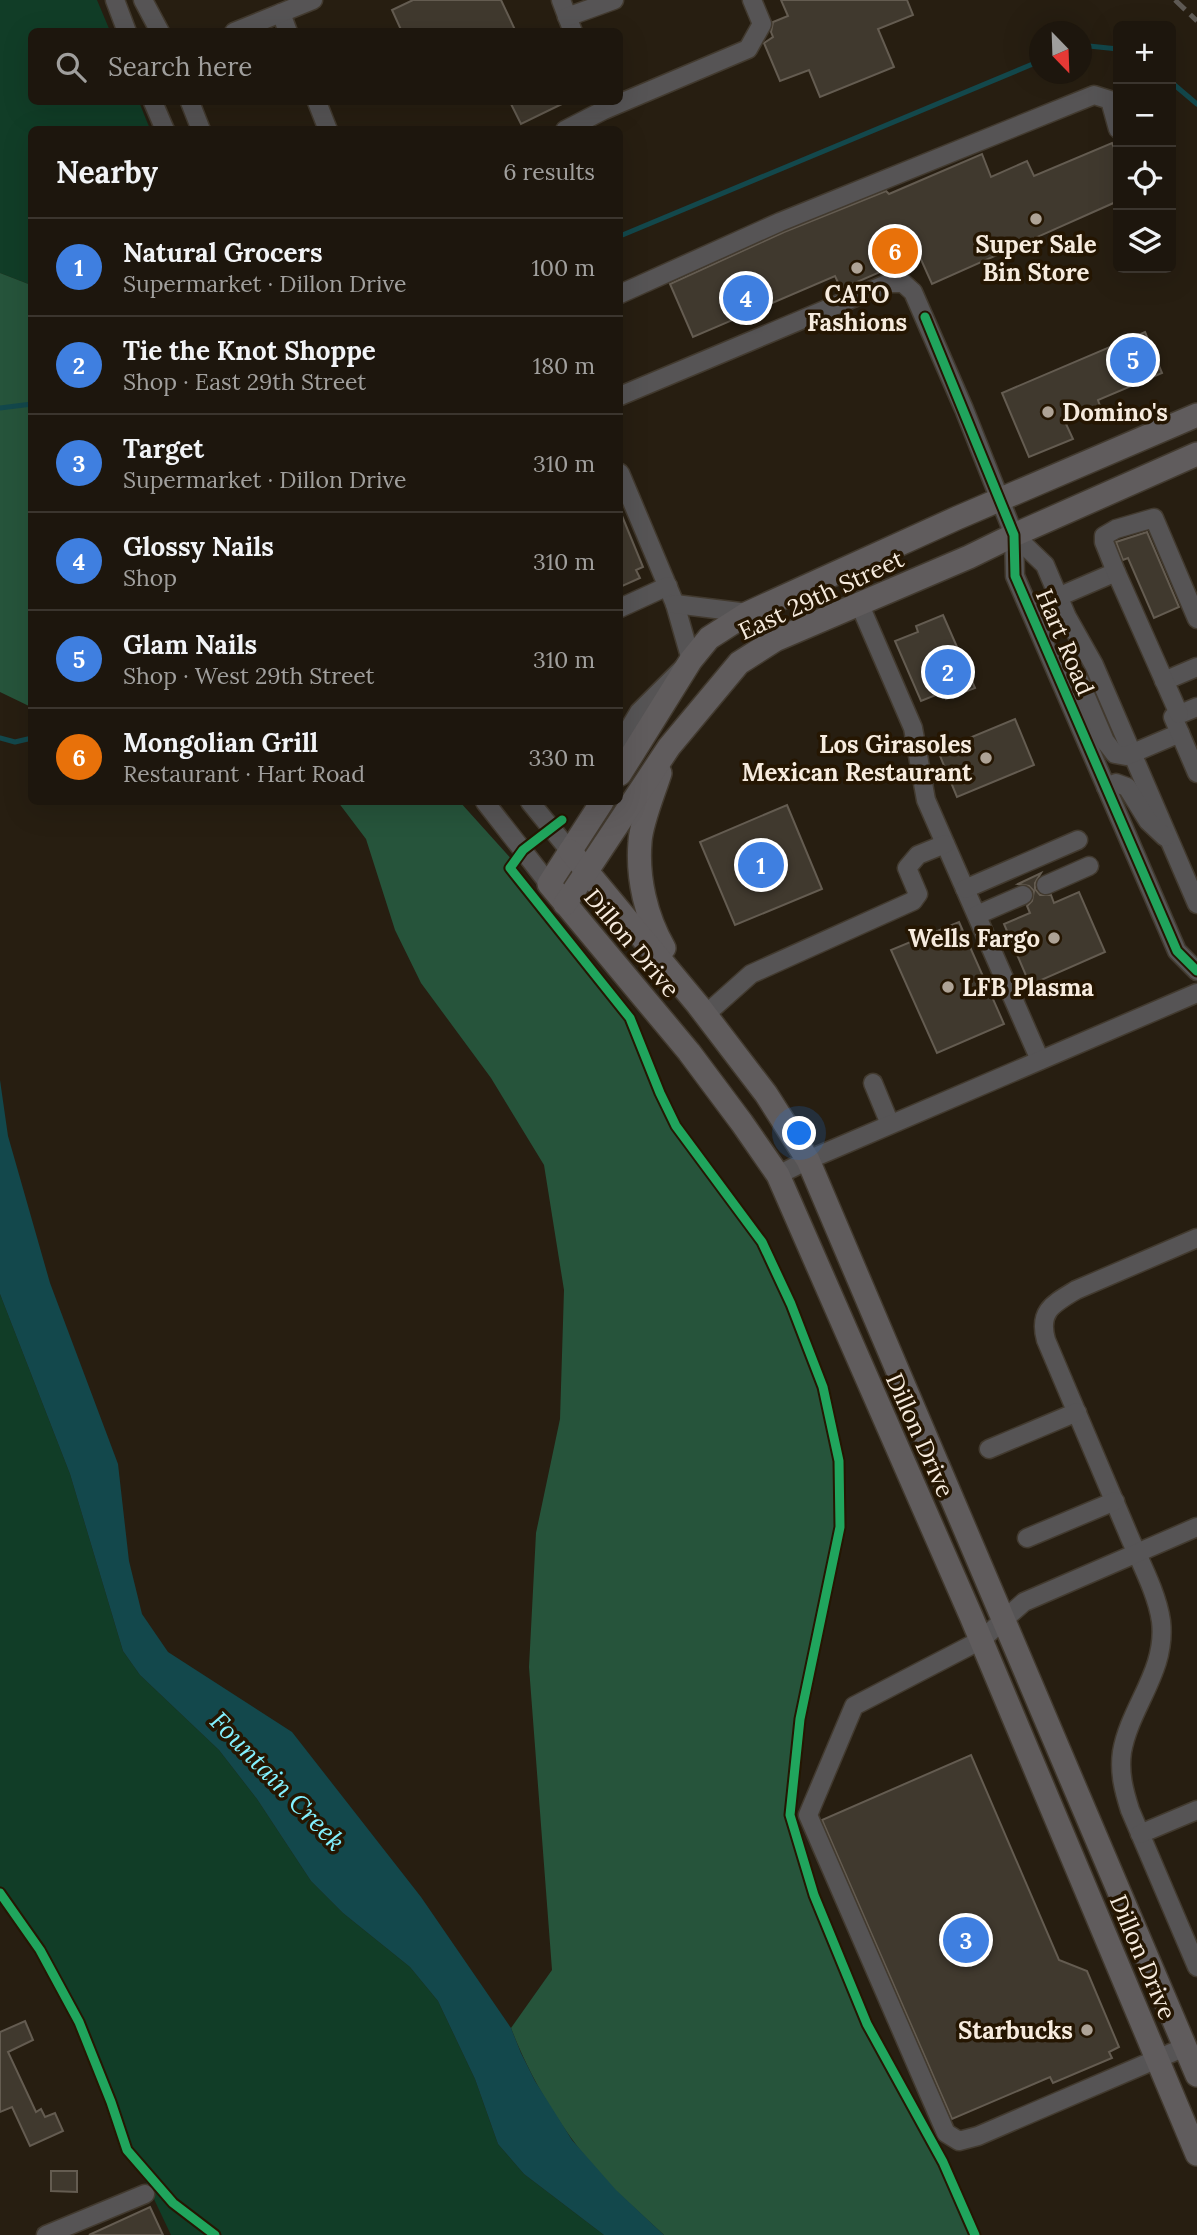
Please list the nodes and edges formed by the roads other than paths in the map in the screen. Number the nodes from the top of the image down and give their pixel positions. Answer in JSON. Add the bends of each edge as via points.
{"nodes":[{"id":1,"x":115,"y":0,"type":"edge"},
{"id":2,"x":143,"y":0,"type":"edge"},
{"id":3,"x":313,"y":0,"type":"edge"},
{"id":4,"x":561,"y":0,"type":"edge"},
{"id":5,"x":614,"y":0,"type":"edge"},
{"id":6,"x":752,"y":0,"type":"edge"},
{"id":7,"x":281,"y":13,"type":"junction"},
{"id":8,"x":570,"y":24,"type":"edge"},
{"id":9,"x":126,"y":28,"type":"edge"},
{"id":10,"x":158,"y":28,"type":"edge"},
{"id":11,"x":244,"y":28,"type":"edge"},
{"id":12,"x":287,"y":28,"type":"edge"},
{"id":13,"x":623,"y":102,"type":"edge"},
{"id":14,"x":154,"y":105,"type":"edge"},
{"id":15,"x":191,"y":105,"type":"edge"},
{"id":16,"x":318,"y":105,"type":"edge"},
{"id":17,"x":604,"y":110,"type":"edge"},
{"id":18,"x":1113,"y":111,"type":"edge"},
{"id":19,"x":163,"y":126,"type":"edge"},
{"id":20,"x":199,"y":126,"type":"edge"},
{"id":21,"x":326,"y":126,"type":"edge"},
{"id":22,"x":573,"y":126,"type":"edge"},
{"id":23,"x":623,"y":293,"type":"edge"},
{"id":24,"x":623,"y":395,"type":"edge"},
{"id":25,"x":1197,"y":415,"type":"edge"},
{"id":26,"x":1197,"y":454,"type":"edge"},
{"id":27,"x":623,"y":480,"type":"edge"},
{"id":28,"x":1000,"y":500,"type":"junction"},
{"id":29,"x":1014,"y":535,"type":"junction"},
{"id":30,"x":1116,"y":572,"type":"junction"},
{"id":31,"x":667,"y":586,"type":"junction"},
{"id":32,"x":1058,"y":597,"type":"junction"},
{"id":33,"x":675,"y":604,"type":"junction"},
{"id":34,"x":859,"y":604,"type":"junction"},
{"id":35,"x":623,"y":607,"type":"edge"},
{"id":36,"x":748,"y":613,"type":"junction"},
{"id":37,"x":1197,"y":619,"type":"edge"},
{"id":38,"x":1048,"y":653,"type":"junction"},
{"id":39,"x":691,"y":660,"type":"junction"},
{"id":40,"x":1197,"y":667,"type":"edge"},
{"id":41,"x":1164,"y":681,"type":"junction"},
{"id":42,"x":1197,"y":707,"type":"edge"},
{"id":43,"x":1179,"y":715,"type":"junction"},
{"id":44,"x":1180,"y":733,"type":"junction"},
{"id":45,"x":623,"y":739,"type":"edge"},
{"id":46,"x":668,"y":747,"type":"junction"},
{"id":47,"x":1132,"y":754,"type":"junction"},
{"id":48,"x":623,"y":769,"type":"edge"},
{"id":49,"x":1197,"y":773,"type":"edge"},
{"id":50,"x":1106,"y":787,"type":"junction"},
{"id":51,"x":487,"y":805,"type":"edge"},
{"id":52,"x":532,"y":805,"type":"edge"},
{"id":53,"x":600,"y":805,"type":"edge"},
{"id":54,"x":1078,"y":840,"type":"dead end"},
{"id":55,"x":945,"y":844,"type":"junction"},
{"id":56,"x":1172,"y":845,"type":"junction"},
{"id":57,"x":570,"y":851,"type":"junction"},
{"id":58,"x":1089,"y":866,"type":"dead end"},
{"id":59,"x":587,"y":870,"type":"junction"},
{"id":60,"x":550,"y":884,"type":"junction"},
{"id":61,"x":1046,"y":885,"type":"dead end"},
{"id":62,"x":965,"y":889,"type":"junction"},
{"id":63,"x":1023,"y":895,"type":"dead end"},
{"id":64,"x":565,"y":904,"type":"junction"},
{"id":65,"x":1197,"y":904,"type":"edge"},
{"id":66,"x":977,"y":915,"type":"junction"},
{"id":67,"x":1197,"y":971,"type":"edge"},
{"id":68,"x":1197,"y":993,"type":"edge"},
{"id":69,"x":701,"y":1010,"type":"junction"},
{"id":70,"x":1040,"y":1060,"type":"junction"},
{"id":71,"x":873,"y":1083,"type":"dead end"},
{"id":72,"x":890,"y":1124,"type":"junction"},
{"id":73,"x":808,"y":1160,"type":"junction"},
{"id":74,"x":778,"y":1175,"type":"junction"},
{"id":75,"x":1197,"y":1238,"type":"edge"},
{"id":76,"x":1077,"y":1412,"type":"junction"},
{"id":77,"x":989,"y":1449,"type":"dead end"},
{"id":78,"x":1115,"y":1501,"type":"junction"},
{"id":79,"x":1197,"y":1527,"type":"edge"},
{"id":80,"x":1027,"y":1538,"type":"dead end"},
{"id":81,"x":1136,"y":1553,"type":"junction"},
{"id":82,"x":1003,"y":1622,"type":"junction"},
{"id":83,"x":981,"y":1640,"type":"junction"},
{"id":84,"x":1197,"y":1810,"type":"edge"},
{"id":85,"x":1140,"y":1834,"type":"junction"},
{"id":86,"x":1197,"y":1967,"type":"edge"},
{"id":87,"x":1185,"y":2047,"type":"junction"},
{"id":88,"x":1157,"y":2059,"type":"junction"},
{"id":89,"x":1197,"y":2075,"type":"edge"},
{"id":90,"x":1197,"y":2154,"type":"edge"},
{"id":91,"x":145,"y":2194,"type":"dead end"},
{"id":92,"x":46,"y":2235,"type":"edge"}],
"edges":[{"from":1,"to":9,"type":"street"},
{"from":2,"to":10,"type":"street"},
{"from":3,"to":7,"type":"street"},
{"from":4,"to":8,"type":"street"},
{"from":5,"to":8,"type":"street"},
{"from":6,"to":13,"type":"street","via":[[762,24],[748,49]]},
{"from":7,"to":11,"type":"street"},
{"from":7,"to":12,"type":"street"},
{"from":14,"to":19,"type":"street"},
{"from":15,"to":20,"type":"street"},
{"from":16,"to":21,"type":"street"},
{"from":17,"to":22,"type":"street"},
{"from":18,"to":23,"type":"street","via":[[1110,100],[1094,95],[780,222]]},
{"from":24,"to":28,"type":"street","name":"Hart Road","via":[[889,283],[903,283],[913,292],[925,317]]},
{"from":25,"to":28,"type":"main road","name":"East 29th Street"},
{"from":26,"to":29,"type":"main road","name":"East 29th Street"},
{"from":27,"to":31,"type":"street"},
{"from":28,"to":29,"type":"street","name":"Hart Road"},
{"from":28,"to":36,"type":"main road","name":"East 29th Street"},
{"from":29,"to":32,"type":"street","name":"Hart Road","via":[[1045,565]]},
{"from":29,"to":34,"type":"main road","name":"East 29th Street"},
{"from":29,"to":38,"type":"street","name":"Hart Road","via":[[1016,576]]},
{"from":30,"to":32,"type":"street"},
{"from":30,"to":37,"type":"street","via":[[1104,536],[1154,518]]},
{"from":30,"to":41,"type":"street"},
{"from":31,"to":33,"type":"street"},
{"from":31,"to":35,"type":"street"},
{"from":32,"to":47,"type":"street","name":"Hart Road","via":[[1094,665]]},
{"from":33,"to":36,"type":"street"},
{"from":33,"to":39,"type":"street"},
{"from":34,"to":46,"type":"main road","name":"East 29th Street","via":[[775,640],[739,663]]},
{"from":34,"to":55,"type":"street","via":[[913,728],[926,800]]},
{"from":36,"to":39,"type":"main road","name":"East 29th Street","via":[[709,638]]},
{"from":38,"to":47,"type":"street","via":[[1079,680],[1110,749],[1120,757]]},
{"from":38,"to":50,"type":"street","name":"Hart Road"},
{"from":39,"to":45,"type":"street","via":[[639,712]]},
{"from":39,"to":48,"type":"main road","name":"East 29th Street"},
{"from":40,"to":41,"type":"street"},
{"from":41,"to":43,"type":"street"},
{"from":42,"to":43,"type":"street"},
{"from":43,"to":44,"type":"street","via":[[1173,717]]},
{"from":44,"to":47,"type":"street"},
{"from":44,"to":49,"type":"street"},
{"from":46,"to":59,"type":"main road","name":"East 29th Street"},
{"from":46,"to":69,"type":"main road","via":[[640,840],[641,881],[652,928]]},
{"from":47,"to":56,"type":"street","name":"Hart Road"},
{"from":50,"to":56,"type":"street","via":[[1116,783],[1127,787],[1148,821]]},
{"from":50,"to":67,"type":"street","name":"Hart Road","via":[[1177,951]]},
{"from":51,"to":60,"type":"street","name":"Dillon Drive"},
{"from":52,"to":57,"type":"street","name":"Dillon Drive"},
{"from":53,"to":57,"type":"main road"},
{"from":54,"to":62,"type":"street"},
{"from":55,"to":62,"type":"street"},
{"from":55,"to":69,"type":"street","via":[[918,855],[907,868],[918,894],[913,901],[751,974]]},
{"from":56,"to":65,"type":"street","name":"Hart Road"},
{"from":57,"to":59,"type":"main road","name":"Dillon Drive"},
{"from":57,"to":60,"type":"main road"},
{"from":58,"to":61,"type":"street"},
{"from":59,"to":64,"type":"main road","name":"East 29th Street"},
{"from":59,"to":69,"type":"main road","name":"Dillon Drive"},
{"from":60,"to":64,"type":"main road","name":"Dillon Drive"},
{"from":62,"to":66,"type":"street"},
{"from":63,"to":66,"type":"street"},
{"from":64,"to":74,"type":"main road","name":"Dillon Drive","via":[[689,1052]]},
{"from":66,"to":70,"type":"street"},
{"from":68,"to":70,"type":"street"},
{"from":69,"to":73,"type":"main road","name":"Dillon Drive","via":[[766,1094]]},
{"from":70,"to":72,"type":"street"},
{"from":71,"to":72,"type":"street"},
{"from":72,"to":73,"type":"street"},
{"from":73,"to":74,"type":"street"},
{"from":73,"to":82,"type":"main road","name":"Dillon Drive"},
{"from":74,"to":83,"type":"main road","name":"Dillon Drive"},
{"from":75,"to":76,"type":"street","via":[[1076,1290],[1044,1316],[1046,1340]]},
{"from":76,"to":77,"type":"street"},
{"from":76,"to":78,"type":"street"},
{"from":78,"to":80,"type":"street"},
{"from":78,"to":81,"type":"street"},
{"from":79,"to":81,"type":"street"},
{"from":81,"to":82,"type":"street","via":[[1024,1602]]},
{"from":81,"to":85,"type":"street","via":[[1161,1619],[1162,1639],[1154,1675],[1123,1751],[1124,1790]]},
{"from":82,"to":83,"type":"street"},
{"from":82,"to":87,"type":"main road","name":"Dillon Drive"},
{"from":83,"to":88,"type":"main road","name":"Dillon Drive"},
{"from":83,"to":88,"type":"street","via":[[854,1706],[808,1815],[946,2133],[959,2141],[978,2136]]},
{"from":84,"to":85,"type":"street"},
{"from":85,"to":86,"type":"street"},
{"from":87,"to":88,"type":"street"},
{"from":87,"to":89,"type":"main road","name":"Dillon Drive"},
{"from":88,"to":90,"type":"main road","name":"Dillon Drive"},
{"from":91,"to":92,"type":"street"}]}
